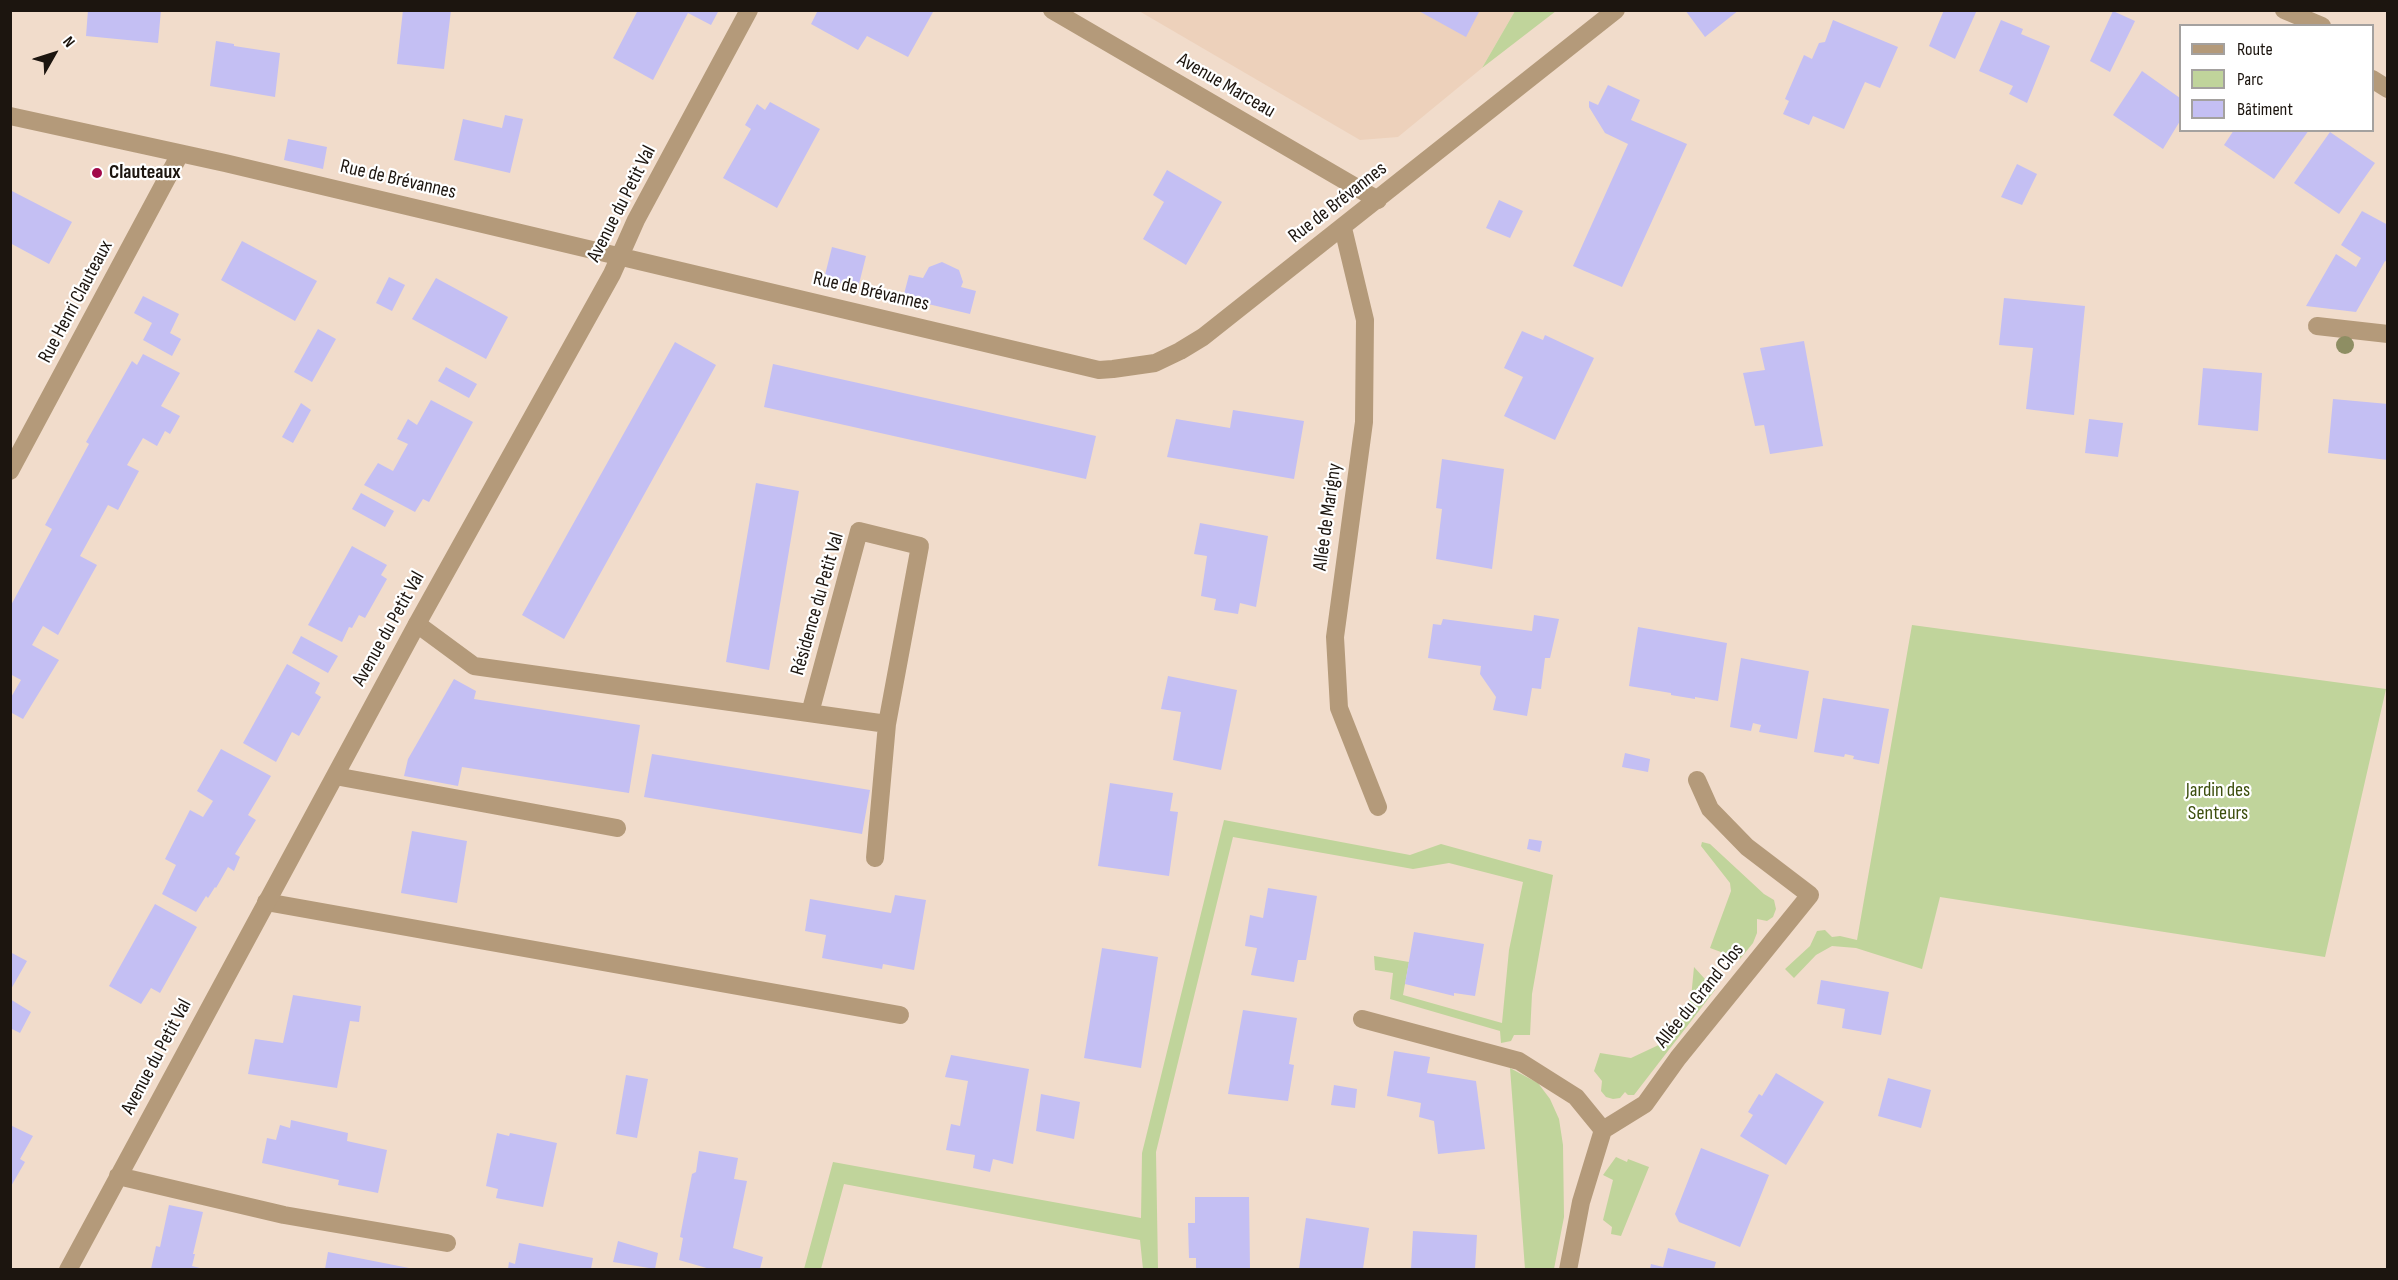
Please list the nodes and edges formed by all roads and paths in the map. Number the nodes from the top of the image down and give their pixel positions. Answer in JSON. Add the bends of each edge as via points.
{"nodes":[{"id":1,"x":749,"y":10,"type":"edge"},
{"id":2,"x":1052,"y":10,"type":"edge"},
{"id":3,"x":1616,"y":10,"type":"edge"},
{"id":4,"x":2284,"y":10,"type":"edge"},
{"id":5,"x":2324,"y":20,"type":"edge"},
{"id":6,"x":2374,"y":80,"type":"edge"},
{"id":7,"x":2388,"y":89,"type":"edge"},
{"id":8,"x":10,"y":117,"type":"edge"},
{"id":9,"x":180,"y":154,"type":"junction"},
{"id":10,"x":1378,"y":200,"type":"junction"},
{"id":11,"x":1343,"y":228,"type":"junction"},
{"id":12,"x":620,"y":256,"type":"junction"},
{"id":13,"x":2317,"y":326,"type":"dead end"},
{"id":14,"x":2388,"y":334,"type":"edge"},
{"id":15,"x":10,"y":471,"type":"edge"},
{"id":16,"x":417,"y":624,"type":"junction"},
{"id":17,"x":810,"y":713,"type":"junction"},
{"id":18,"x":887,"y":724,"type":"junction"},
{"id":19,"x":335,"y":776,"type":"junction"},
{"id":20,"x":1697,"y":780,"type":"dead end"},
{"id":21,"x":1378,"y":807,"type":"dead end"},
{"id":22,"x":617,"y":828,"type":"dead end"},
{"id":23,"x":875,"y":858,"type":"dead end"},
{"id":24,"x":267,"y":902,"type":"junction"},
{"id":25,"x":900,"y":1015,"type":"dead end"},
{"id":26,"x":1362,"y":1019,"type":"dead end"},
{"id":27,"x":1603,"y":1130,"type":"junction"},
{"id":28,"x":118,"y":1176,"type":"junction"},
{"id":29,"x":447,"y":1243,"type":"dead end"},
{"id":30,"x":68,"y":1269,"type":"edge"},
{"id":31,"x":1568,"y":1269,"type":"edge"}],
"edges":[{"from":1,"to":12,"type":"street","name":"Avenue du Petit Val"},
{"from":2,"to":10,"type":"street","name":"Avenue Marceau"},
{"from":3,"to":10,"type":"street","name":"Rue de Brévannes"},
{"from":4,"to":5,"type":"street"},
{"from":6,"to":7,"type":"street"},
{"from":8,"to":9,"type":"street","name":"Rue de Brévannes"},
{"from":9,"to":12,"type":"street","name":"Rue de Brévannes"},
{"from":9,"to":15,"type":"street","name":"Rue Henri Clauteaux"},
{"from":10,"to":11,"type":"street","name":"Rue de Brévannes"},
{"from":11,"to":12,"type":"street","name":"Rue de Brévannes","via":[[1180,351],[1155,363],[1099,370]]},
{"from":11,"to":21,"type":"street","name":"Allée de Marigny","via":[[1365,320],[1364,422],[1335,637],[1339,708]]},
{"from":12,"to":16,"type":"street","name":"Avenue du Petit Val"},
{"from":13,"to":14,"type":"street"},
{"from":16,"to":17,"type":"street","via":[[474,666]]},
{"from":16,"to":19,"type":"street","name":"Avenue du Petit Val"},
{"from":17,"to":18,"type":"street"},
{"from":17,"to":18,"type":"street","name":"Résidence du Petit Val","via":[[859,531],[920,546]]},
{"from":18,"to":23,"type":"street","name":"Résidence du Petit Val"},
{"from":19,"to":22,"type":"street"},
{"from":19,"to":24,"type":"street","name":"Avenue du Petit Val"},
{"from":20,"to":27,"type":"street","name":"Allée du Grand Clos","via":[[1710,809],[1746,847],[1810,895],[1645,1104]]},
{"from":24,"to":25,"type":"street"},
{"from":24,"to":28,"type":"street","name":"Avenue du Petit Val"},
{"from":26,"to":27,"type":"street","via":[[1519,1061],[1576,1097]]},
{"from":27,"to":31,"type":"street","via":[[1581,1202]]},
{"from":28,"to":29,"type":"street","via":[[284,1215]]},
{"from":28,"to":30,"type":"street","name":"Avenue du Petit Val"}]}
